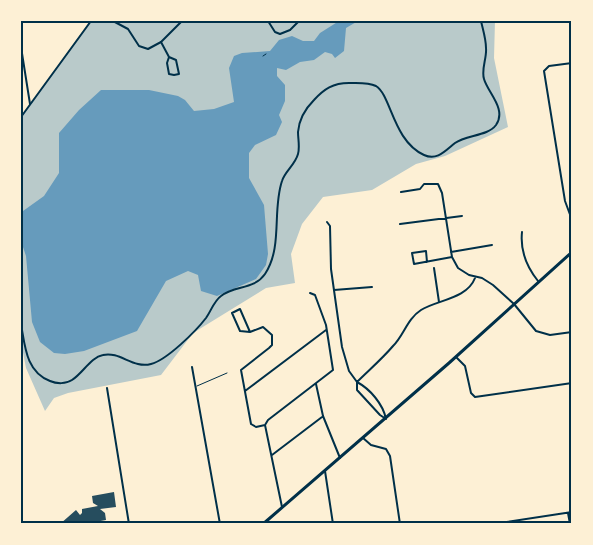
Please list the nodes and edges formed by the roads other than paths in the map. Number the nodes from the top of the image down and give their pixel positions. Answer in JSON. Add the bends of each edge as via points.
{"nodes":[{"id":1,"x":91,"y":21,"type":"edge"},
{"id":2,"x":113,"y":21,"type":"edge"},
{"id":3,"x":182,"y":21,"type":"edge"},
{"id":4,"x":268,"y":21,"type":"edge"},
{"id":5,"x":299,"y":21,"type":"edge"},
{"id":6,"x":481,"y":21,"type":"edge"},
{"id":7,"x":161,"y":42,"type":"junction"},
{"id":8,"x":21,"y":47,"type":"edge"},
{"id":9,"x":169,"y":57,"type":"junction"},
{"id":10,"x":572,"y":63,"type":"edge"},
{"id":11,"x":30,"y":104,"type":"junction"},
{"id":12,"x":21,"y":117,"type":"edge"},
{"id":13,"x":401,"y":192,"type":"dead end"},
{"id":14,"x":462,"y":216,"type":"dead end"},
{"id":15,"x":446,"y":219,"type":"junction"},
{"id":16,"x":572,"y":220,"type":"edge"},
{"id":17,"x":327,"y":222,"type":"dead end"},
{"id":18,"x":400,"y":224,"type":"dead end"},
{"id":19,"x":522,"y":232,"type":"dead end"},
{"id":20,"x":492,"y":245,"type":"dead end"},
{"id":21,"x":451,"y":252,"type":"junction"},
{"id":22,"x":571,"y":255,"type":"edge"},
{"id":23,"x":452,"y":257,"type":"junction"},
{"id":24,"x":427,"y":262,"type":"junction"},
{"id":25,"x":434,"y":268,"type":"dead end"},
{"id":26,"x":475,"y":277,"type":"junction"},
{"id":27,"x":538,"y":281,"type":"junction"},
{"id":28,"x":372,"y":286,"type":"dead end"},
{"id":29,"x":334,"y":290,"type":"junction"},
{"id":30,"x":310,"y":293,"type":"dead end"},
{"id":31,"x":439,"y":302,"type":"junction"},
{"id":32,"x":513,"y":304,"type":"junction"},
{"id":33,"x":21,"y":324,"type":"edge"},
{"id":34,"x":327,"y":330,"type":"junction"},
{"id":35,"x":250,"y":332,"type":"junction"},
{"id":36,"x":572,"y":332,"type":"edge"},
{"id":37,"x":456,"y":357,"type":"junction"},
{"id":38,"x":192,"y":367,"type":"dead end"},
{"id":39,"x":227,"y":373,"type":"dead end"},
{"id":40,"x":357,"y":382,"type":"junction"},
{"id":41,"x":572,"y":383,"type":"edge"},
{"id":42,"x":315,"y":385,"type":"junction"},
{"id":43,"x":196,"y":387,"type":"junction"},
{"id":44,"x":107,"y":388,"type":"dead end"},
{"id":45,"x":245,"y":391,"type":"junction"},
{"id":46,"x":323,"y":416,"type":"junction"},
{"id":47,"x":386,"y":419,"type":"junction"},
{"id":48,"x":265,"y":425,"type":"junction"},
{"id":49,"x":363,"y":438,"type":"junction"},
{"id":50,"x":272,"y":455,"type":"junction"},
{"id":51,"x":340,"y":458,"type":"junction"},
{"id":52,"x":325,"y":471,"type":"junction"},
{"id":53,"x":282,"y":508,"type":"junction"},
{"id":54,"x":570,"y":512,"type":"edge"},
{"id":55,"x":269,"y":519,"type":"junction"},
{"id":56,"x":527,"y":519,"type":"junction"},
{"id":57,"x":129,"y":524,"type":"edge"},
{"id":58,"x":220,"y":524,"type":"edge"},
{"id":59,"x":263,"y":524,"type":"edge"},
{"id":60,"x":270,"y":524,"type":"edge"},
{"id":61,"x":333,"y":524,"type":"edge"},
{"id":62,"x":400,"y":524,"type":"edge"},
{"id":63,"x":493,"y":524,"type":"edge"},
{"id":64,"x":528,"y":524,"type":"edge"},
{"id":65,"x":570,"y":524,"type":"edge"}],
"edges":[{"from":1,"to":11,"type":"street"},
{"from":2,"to":7,"type":"street","via":[[129,29],[142,48],[152,48]]},
{"from":3,"to":7,"type":"street"},
{"from":4,"to":5,"type":"street","via":[[280,34]]},
{"from":6,"to":33,"type":"street","via":[[486,48],[484,79],[498,107],[494,127],[431,157],[417,151],[400,132],[376,86],[341,83],[325,89],[309,105],[299,126],[298,154],[281,182],[272,258],[264,275],[254,284],[220,297],[202,322],[162,359],[139,365],[103,354],[70,381],[52,382],[38,374],[31,364]]},
{"from":7,"to":9,"type":"street"},
{"from":8,"to":11,"type":"street"},
{"from":9,"to":9,"type":"street","via":[[169,74],[179,74],[176,60]]},
{"from":10,"to":16,"type":"street","via":[[544,69],[565,201]]},
{"from":11,"to":12,"type":"street"},
{"from":13,"to":15,"type":"street","via":[[438,183]]},
{"from":14,"to":15,"type":"street"},
{"from":15,"to":18,"type":"street"},
{"from":15,"to":21,"type":"street"},
{"from":17,"to":29,"type":"street"},
{"from":19,"to":27,"type":"street","via":[[525,261]]},
{"from":20,"to":21,"type":"street"},
{"from":21,"to":23,"type":"street"},
{"from":22,"to":27,"type":"main road"},
{"from":23,"to":24,"type":"street"},
{"from":23,"to":26,"type":"street","via":[[461,271]]},
{"from":24,"to":24,"type":"street","via":[[414,264],[412,253],[426,251]]},
{"from":25,"to":31,"type":"street"},
{"from":26,"to":31,"type":"street","via":[[467,288]]},
{"from":26,"to":32,"type":"street","via":[[487,281]]},
{"from":27,"to":32,"type":"main road"},
{"from":28,"to":29,"type":"street"},
{"from":29,"to":40,"type":"street","via":[[345,361]]},
{"from":30,"to":34,"type":"street","via":[[315,294]]},
{"from":31,"to":40,"type":"street","via":[[412,316],[394,345]]},
{"from":32,"to":36,"type":"street","via":[[532,328],[541,333]]},
{"from":32,"to":37,"type":"main road"},
{"from":34,"to":42,"type":"street","via":[[333,370]]},
{"from":34,"to":45,"type":"street"},
{"from":35,"to":35,"type":"street","via":[[240,309],[232,313],[240,332]]},
{"from":35,"to":45,"type":"street","via":[[263,327],[273,339],[269,348],[241,370]]},
{"from":37,"to":41,"type":"street","via":[[466,367],[471,393],[477,397]]},
{"from":37,"to":47,"type":"main road"},
{"from":38,"to":43,"type":"street"},
{"from":39,"to":43,"type":"lane"},
{"from":40,"to":47,"type":"street","via":[[378,401]]},
{"from":40,"to":47,"type":"street","via":[[357,390]]},
{"from":42,"to":46,"type":"street"},
{"from":42,"to":48,"type":"street"},
{"from":43,"to":58,"type":"street"},
{"from":44,"to":57,"type":"street"},
{"from":45,"to":48,"type":"street","via":[[251,424]]},
{"from":46,"to":50,"type":"street"},
{"from":46,"to":51,"type":"street"},
{"from":47,"to":49,"type":"main road"},
{"from":48,"to":50,"type":"street"},
{"from":49,"to":51,"type":"main road"},
{"from":49,"to":62,"type":"street","via":[[386,449],[390,456]]},
{"from":50,"to":53,"type":"street"},
{"from":51,"to":52,"type":"main road"},
{"from":52,"to":53,"type":"main road"},
{"from":52,"to":61,"type":"street"},
{"from":53,"to":55,"type":"main road"},
{"from":54,"to":56,"type":"street"},
{"from":54,"to":65,"type":"street"},
{"from":55,"to":59,"type":"main road"},
{"from":55,"to":60,"type":"street"},
{"from":56,"to":63,"type":"street"},
{"from":56,"to":64,"type":"street"}]}
